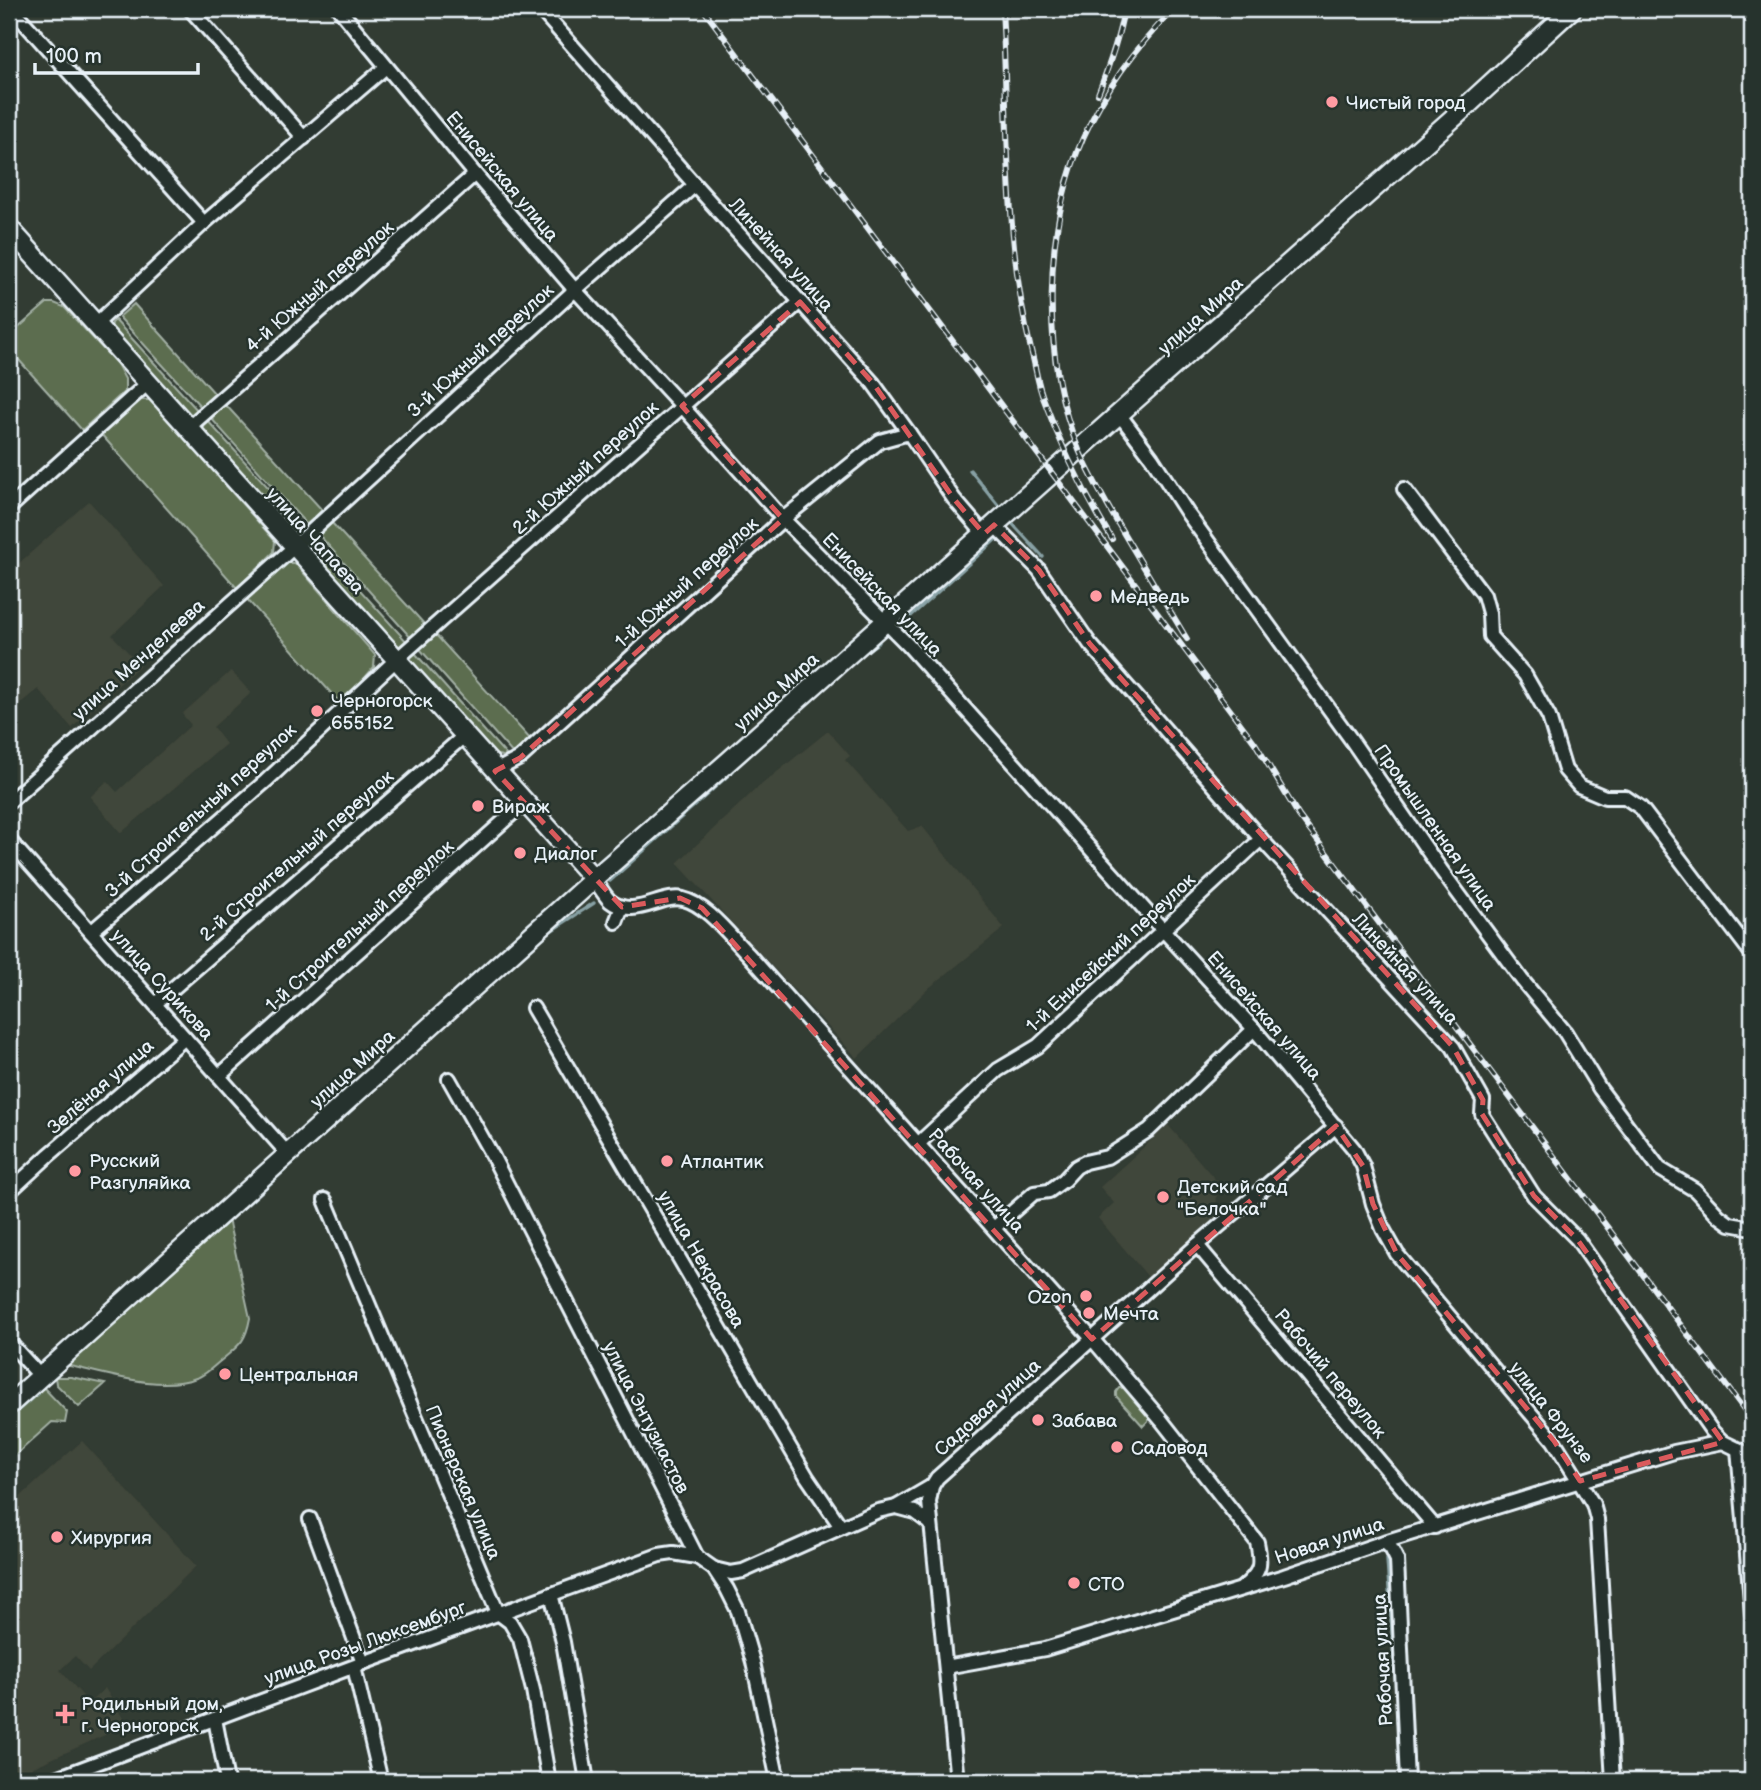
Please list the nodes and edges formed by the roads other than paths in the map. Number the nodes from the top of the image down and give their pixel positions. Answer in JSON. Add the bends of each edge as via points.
{"nodes":[{"id":1,"x":12,"y":9,"type":"edge"},
{"id":2,"x":190,"y":9,"type":"edge"},
{"id":3,"x":339,"y":9,"type":"edge"},
{"id":4,"x":540,"y":9,"type":"edge"},
{"id":5,"x":1572,"y":9,"type":"edge"},
{"id":6,"x":386,"y":67,"type":"junction"},
{"id":7,"x":303,"y":138,"type":"junction"},
{"id":8,"x":475,"y":174,"type":"junction"},
{"id":9,"x":695,"y":185,"type":"junction"},
{"id":10,"x":204,"y":223,"type":"junction"},
{"id":11,"x":9,"y":228,"type":"edge"},
{"id":12,"x":575,"y":290,"type":"junction"},
{"id":13,"x":800,"y":302,"type":"junction"},
{"id":14,"x":95,"y":325,"type":"junction"},
{"id":15,"x":148,"y":383,"type":"junction"},
{"id":16,"x":682,"y":406,"type":"junction"},
{"id":17,"x":1119,"y":414,"type":"junction"},
{"id":18,"x":188,"y":428,"type":"junction"},
{"id":19,"x":909,"y":433,"type":"junction"},
{"id":20,"x":1404,"y":489,"type":"dead end"},
{"id":21,"x":9,"y":508,"type":"edge"},
{"id":22,"x":783,"y":519,"type":"junction"},
{"id":23,"x":989,"y":529,"type":"junction"},
{"id":24,"x":294,"y":547,"type":"junction"},
{"id":25,"x":885,"y":623,"type":"junction"},
{"id":26,"x":396,"y":660,"type":"junction"},
{"id":27,"x":464,"y":736,"type":"junction"},
{"id":28,"x":495,"y":771,"type":"junction"},
{"id":29,"x":9,"y":802,"type":"edge"},
{"id":30,"x":524,"y":803,"type":"junction"},
{"id":31,"x":1261,"y":839,"type":"junction"},
{"id":32,"x":9,"y":840,"type":"edge"},
{"id":33,"x":593,"y":879,"type":"junction"},
{"id":34,"x":622,"y":907,"type":"junction"},
{"id":35,"x":616,"y":922,"type":"dead end"},
{"id":36,"x":1163,"y":930,"type":"junction"},
{"id":37,"x":91,"y":932,"type":"junction"},
{"id":38,"x":1752,"y":954,"type":"edge"},
{"id":39,"x":155,"y":1004,"type":"junction"},
{"id":40,"x":533,"y":1008,"type":"dead end"},
{"id":41,"x":1254,"y":1029,"type":"junction"},
{"id":42,"x":185,"y":1038,"type":"junction"},
{"id":43,"x":219,"y":1076,"type":"junction"},
{"id":44,"x":449,"y":1079,"type":"dead end"},
{"id":45,"x":1336,"y":1126,"type":"junction"},
{"id":46,"x":919,"y":1143,"type":"junction"},
{"id":47,"x":1354,"y":1149,"type":"joint"},
{"id":48,"x":288,"y":1154,"type":"junction"},
{"id":49,"x":9,"y":1192,"type":"edge"},
{"id":50,"x":325,"y":1200,"type":"dead end"},
{"id":51,"x":994,"y":1228,"type":"junction"},
{"id":52,"x":1752,"y":1228,"type":"edge"},
{"id":53,"x":1197,"y":1245,"type":"junction"},
{"id":54,"x":9,"y":1342,"type":"edge"},
{"id":55,"x":1088,"y":1342,"type":"junction"},
{"id":56,"x":41,"y":1377,"type":"junction"},
{"id":57,"x":9,"y":1405,"type":"edge"},
{"id":58,"x":1723,"y":1441,"type":"junction"},
{"id":59,"x":1738,"y":1449,"type":"junction"},
{"id":60,"x":1752,"y":1456,"type":"edge"},
{"id":61,"x":1580,"y":1480,"type":"junction"},
{"id":62,"x":932,"y":1486,"type":"junction"},
{"id":63,"x":896,"y":1507,"type":"junction"},
{"id":64,"x":310,"y":1519,"type":"dead end"},
{"id":65,"x":932,"y":1524,"type":"junction"},
{"id":66,"x":841,"y":1527,"type":"junction"},
{"id":67,"x":1435,"y":1527,"type":"junction"},
{"id":68,"x":1384,"y":1542,"type":"junction"},
{"id":69,"x":697,"y":1557,"type":"junction"},
{"id":70,"x":714,"y":1569,"type":"junction"},
{"id":71,"x":1242,"y":1588,"type":"junction"},
{"id":72,"x":551,"y":1594,"type":"junction"},
{"id":73,"x":498,"y":1613,"type":"junction"},
{"id":74,"x":1752,"y":1613,"type":"edge"},
{"id":75,"x":358,"y":1665,"type":"junction"},
{"id":76,"x":946,"y":1667,"type":"junction"},
{"id":77,"x":215,"y":1719,"type":"junction"},
{"id":78,"x":48,"y":1781,"type":"edge"},
{"id":79,"x":227,"y":1781,"type":"edge"},
{"id":80,"x":381,"y":1781,"type":"edge"},
{"id":81,"x":549,"y":1781,"type":"edge"},
{"id":82,"x":587,"y":1781,"type":"edge"},
{"id":83,"x":778,"y":1781,"type":"edge"},
{"id":84,"x":957,"y":1781,"type":"edge"},
{"id":85,"x":1407,"y":1781,"type":"edge"},
{"id":86,"x":1613,"y":1781,"type":"edge"}],
"edges":[{"from":1,"to":10,"type":"street"},
{"from":2,"to":7,"type":"street"},
{"from":3,"to":6,"type":"street","name":"Енисейская улица"},
{"from":4,"to":9,"type":"street","name":"Линейная улица"},
{"from":5,"to":17,"type":"main road","name":"улица Мира"},
{"from":6,"to":7,"type":"street"},
{"from":6,"to":8,"type":"street","name":"Енисейская улица"},
{"from":7,"to":10,"type":"street"},
{"from":8,"to":12,"type":"street","name":"Енисейская улица"},
{"from":8,"to":18,"type":"street","name":"4-й Южный переулок"},
{"from":9,"to":12,"type":"street","name":"3-й Южный переулок"},
{"from":9,"to":13,"type":"street","name":"Линейная улица"},
{"from":10,"to":14,"type":"street"},
{"from":11,"to":14,"type":"main road","name":"улица Чапаева"},
{"from":12,"to":16,"type":"street","name":"Енисейская улица"},
{"from":12,"to":24,"type":"street","name":"3-й Южный переулок"},
{"from":13,"to":16,"type":"street","name":"2-й Южный переулок"},
{"from":13,"to":19,"type":"street","name":"Линейная улица","via":[[873,383]]},
{"from":14,"to":15,"type":"main road","name":"улица Чапаева"},
{"from":15,"to":18,"type":"main road","name":"улица Чапаева"},
{"from":15,"to":21,"type":"street"},
{"from":16,"to":22,"type":"street","name":"Енисейская улица"},
{"from":16,"to":26,"type":"street","name":"2-й Южный переулок"},
{"from":17,"to":23,"type":"main road","name":"улица Мира"},
{"from":17,"to":52,"type":"street","name":"Промышленная улица","via":[[1441,870],[1565,1032],[1600,1089],[1660,1169],[1695,1191],[1730,1224]]},
{"from":18,"to":24,"type":"main road","name":"улица Чапаева"},
{"from":19,"to":22,"type":"street","name":"1-й Южный переулок","via":[[880,441]]},
{"from":19,"to":23,"type":"street","name":"Линейная улица","via":[[954,499]]},
{"from":20,"to":38,"type":"street","via":[[1484,595],[1490,636],[1525,675],[1549,717],[1565,770],[1579,786],[1605,797],[1625,797],[1641,808]]},
{"from":22,"to":25,"type":"street","name":"Енисейская улица"},
{"from":22,"to":28,"type":"street","name":"1-й Южный переулок","via":[[520,758]]},
{"from":23,"to":25,"type":"main road","name":"улица Мира"},
{"from":23,"to":31,"type":"street","name":"Линейная улица","via":[[1039,570],[1090,645]]},
{"from":24,"to":26,"type":"main road","name":"улица Чапаева"},
{"from":24,"to":29,"type":"street","name":"улица Менделеева"},
{"from":25,"to":33,"type":"main road","name":"улица Мира"},
{"from":25,"to":36,"type":"street","name":"Енисейская улица"},
{"from":26,"to":27,"type":"main road","name":"улица Чапаева"},
{"from":26,"to":37,"type":"street","name":"3-й Строительный переулок"},
{"from":27,"to":28,"type":"main road","name":"улица Чапаева"},
{"from":27,"to":39,"type":"street","name":"2-й Строительный переулок"},
{"from":28,"to":30,"type":"main road","name":"улица Чапаева"},
{"from":30,"to":33,"type":"main road","name":"улица Чапаева"},
{"from":30,"to":43,"type":"street","name":"1-й Строительный переулок"},
{"from":31,"to":36,"type":"street","name":"1-й Енисейский переулок"},
{"from":31,"to":58,"type":"street","name":"Линейная улица","via":[[1453,1047],[1483,1100],[1482,1114],[1534,1196],[1577,1239]]},
{"from":32,"to":37,"type":"street","name":"улица Сурикова"},
{"from":33,"to":34,"type":"street","via":[[610,901]]},
{"from":33,"to":48,"type":"main road","name":"улица Мира"},
{"from":34,"to":35,"type":"street"},
{"from":34,"to":46,"type":"street","name":"Рабочая улица","via":[[634,909],[680,898],[702,908]]},
{"from":36,"to":41,"type":"street","name":"Енисейская улица"},
{"from":36,"to":46,"type":"street","name":"1-й Енисейский переулок","via":[[1038,1045],[998,1070]]},
{"from":37,"to":39,"type":"street","name":"улица Сурикова"},
{"from":39,"to":42,"type":"street","name":"улица Сурикова"},
{"from":40,"to":66,"type":"street","name":"улица Некрасова","via":[[807,1478]]},
{"from":41,"to":45,"type":"street","name":"Енисейская улица"},
{"from":41,"to":51,"type":"street","via":[[1149,1130],[1107,1157],[1076,1167],[1049,1191],[1034,1193]]},
{"from":42,"to":43,"type":"street","name":"улица Сурикова"},
{"from":42,"to":49,"type":"street","name":"Зелёная улица"},
{"from":43,"to":48,"type":"street","name":"улица Сурикова"},
{"from":44,"to":69,"type":"street","name":"улица Энтузиастов"},
{"from":45,"to":47,"type":"street","name":"Енисейская улица"},
{"from":45,"to":53,"type":"street","name":"Садовая улица"},
{"from":46,"to":51,"type":"street","name":"Рабочая улица"},
{"from":47,"to":61,"type":"street","name":"улица Фрунзе","via":[[1382,1229],[1397,1254],[1554,1441]]},
{"from":48,"to":56,"type":"main road","name":"улица Мира"},
{"from":50,"to":73,"type":"street","name":"Пионерская улица"},
{"from":51,"to":55,"type":"street","name":"Рабочая улица"},
{"from":53,"to":55,"type":"street","name":"Садовая улица"},
{"from":53,"to":67,"type":"street","name":"Рабочий переулок"},
{"from":54,"to":56,"type":"street"},
{"from":55,"to":62,"type":"street","name":"Садовая улица"},
{"from":55,"to":71,"type":"street","name":"Рабочая улица","via":[[1162,1421],[1257,1542],[1259,1569]]},
{"from":56,"to":57,"type":"main road","name":"улица Мира"},
{"from":58,"to":59,"type":"street","name":"Линейная улица"},
{"from":58,"to":61,"type":"street","name":"Новая улица"},
{"from":59,"to":60,"type":"street","name":"Линейная улица"},
{"from":59,"to":74,"type":"street"},
{"from":61,"to":67,"type":"street","name":"Новая улица"},
{"from":61,"to":86,"type":"street","name":"улица Фрунзе","via":[[1597,1519]]},
{"from":62,"to":63,"type":"street"},
{"from":62,"to":65,"type":"street","name":"Садовая улица"},
{"from":63,"to":65,"type":"street","via":[[915,1512]]},
{"from":63,"to":66,"type":"street"},
{"from":64,"to":75,"type":"street"},
{"from":65,"to":76,"type":"street","name":"Садовая улица"},
{"from":66,"to":70,"type":"street","via":[[743,1571]]},
{"from":67,"to":68,"type":"street","name":"Новая улица"},
{"from":68,"to":71,"type":"street","name":"Новая улица"},
{"from":68,"to":85,"type":"street","name":"Рабочая улица","via":[[1397,1560]]},
{"from":69,"to":70,"type":"street","name":"улица Энтузиастов"},
{"from":69,"to":72,"type":"street","name":"улица Розы Люксембург","via":[[659,1555]]},
{"from":70,"to":83,"type":"street","name":"улица Энтузиастов","via":[[742,1624]]},
{"from":71,"to":76,"type":"street","name":"Новая улица","via":[[1045,1649]]},
{"from":72,"to":73,"type":"street","name":"улица Розы Люксембург"},
{"from":72,"to":82,"type":"street"},
{"from":73,"to":75,"type":"street","name":"улица Розы Люксембург"},
{"from":73,"to":81,"type":"street","name":"Пионерская улица","via":[[520,1639]]},
{"from":75,"to":77,"type":"street","name":"улица Розы Люксембург"},
{"from":75,"to":80,"type":"street"},
{"from":76,"to":84,"type":"street","name":"Садовая улица"},
{"from":77,"to":78,"type":"street","name":"улица Розы Люксембург"},
{"from":77,"to":79,"type":"street"}]}
